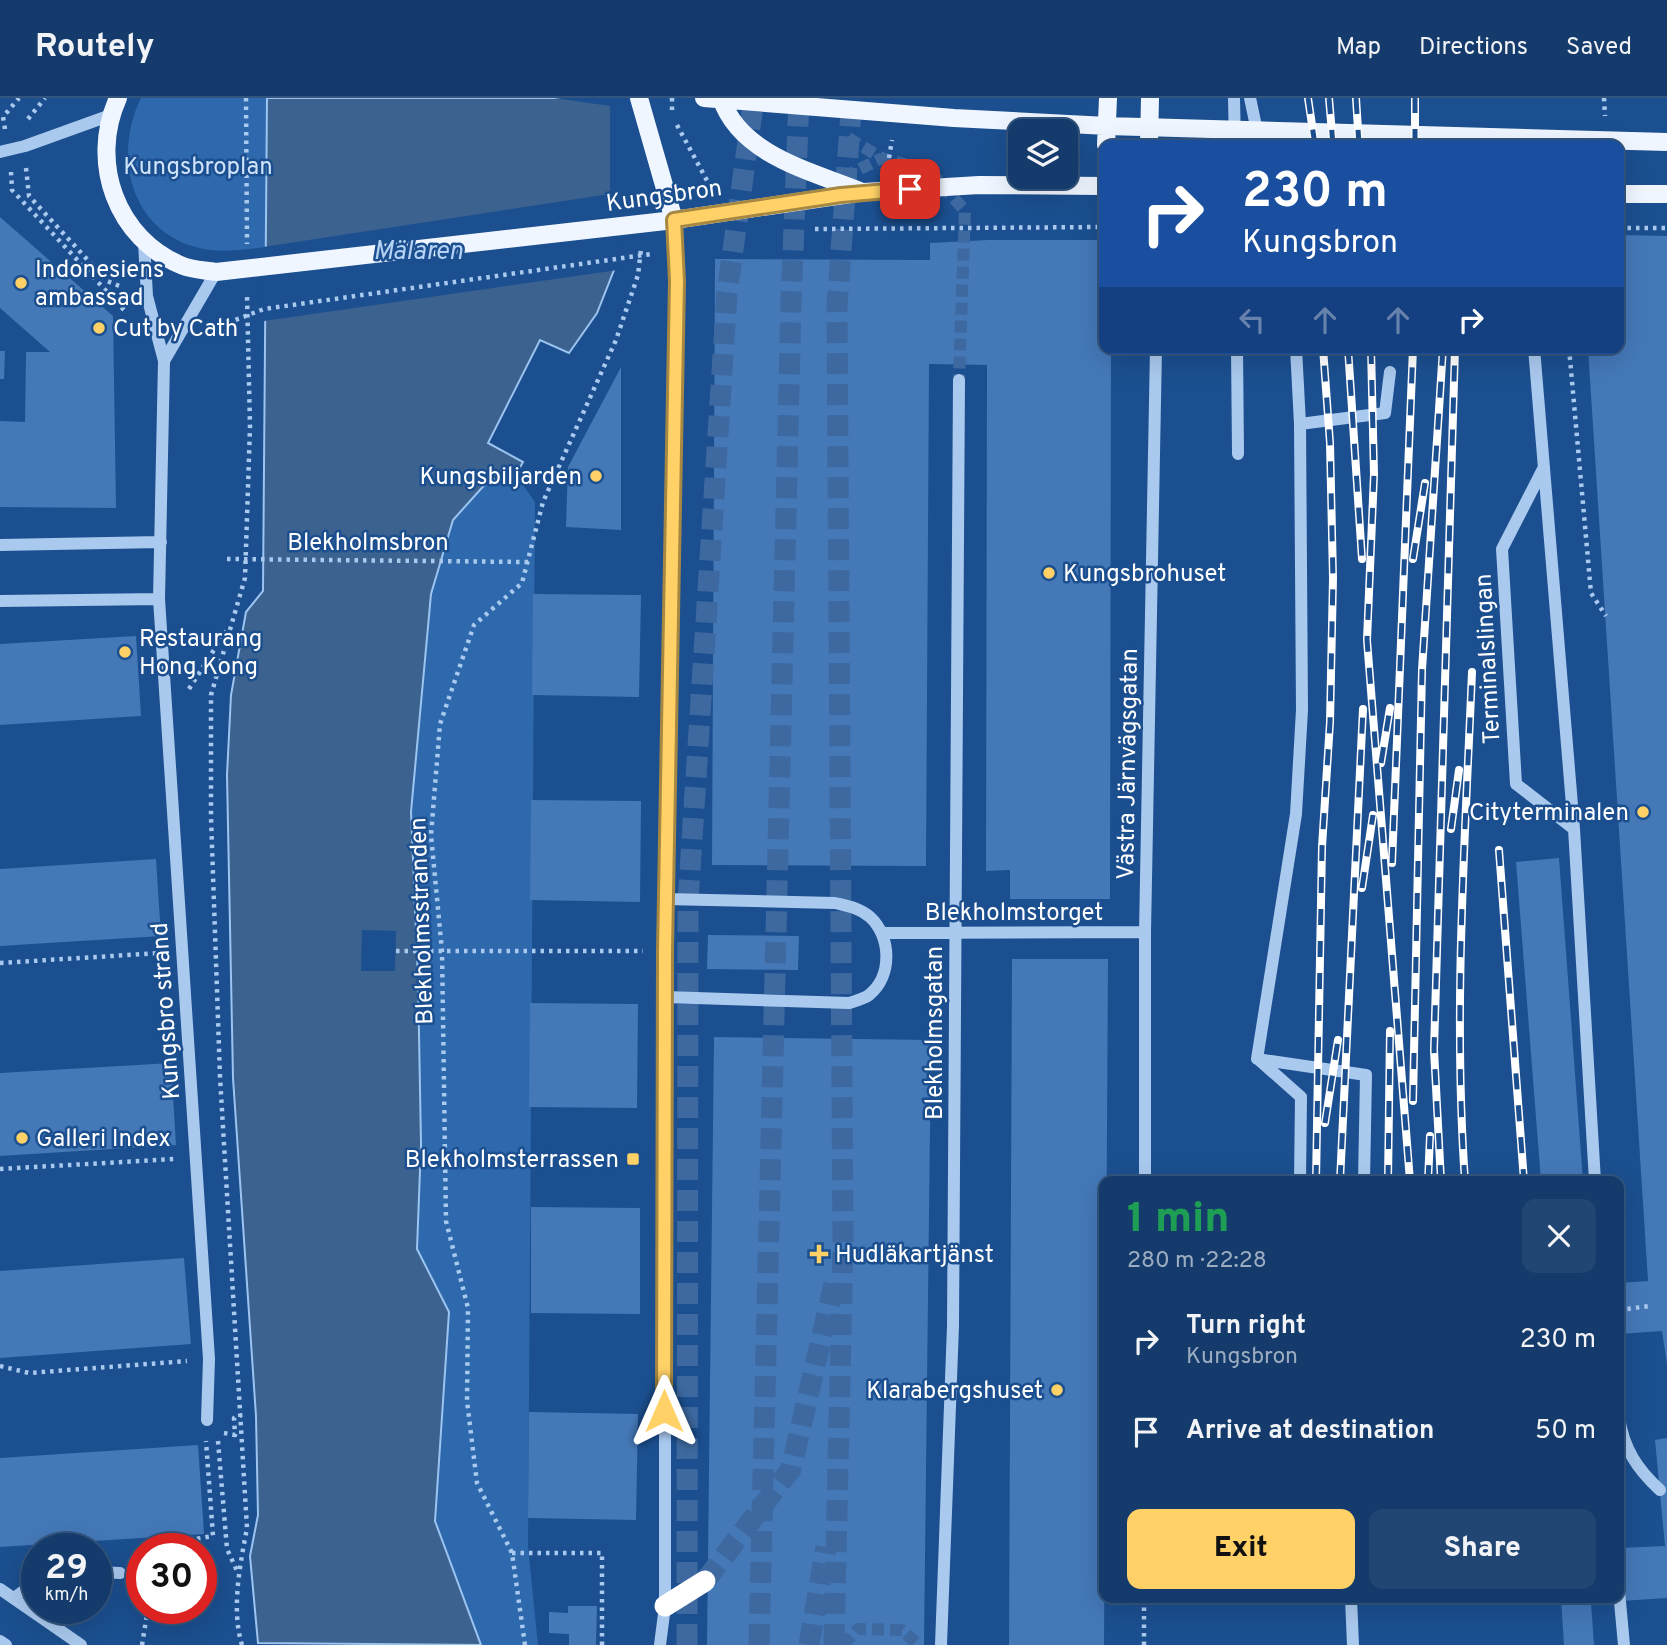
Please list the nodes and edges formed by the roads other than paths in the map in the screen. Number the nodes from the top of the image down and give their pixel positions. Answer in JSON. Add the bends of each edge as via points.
{"nodes":[{"id":1,"x":118,"y":98,"type":"edge"},
{"id":2,"x":639,"y":98,"type":"edge"},
{"id":3,"x":1108,"y":98,"type":"edge"},
{"id":4,"x":1150,"y":98,"type":"edge"},
{"id":5,"x":1234,"y":98,"type":"edge"},
{"id":6,"x":1250,"y":98,"type":"edge"},
{"id":7,"x":715,"y":99,"type":"edge"},
{"id":8,"x":111,"y":115,"type":"junction"},
{"id":9,"x":1107,"y":127,"type":"junction"},
{"id":10,"x":1149,"y":136,"type":"edge"},
{"id":11,"x":1106,"y":140,"type":"edge"},
{"id":12,"x":1235,"y":140,"type":"edge"},
{"id":13,"x":1260,"y":140,"type":"edge"},
{"id":14,"x":1400,"y":140,"type":"edge"},
{"id":15,"x":1624,"y":142,"type":"edge"},
{"id":16,"x":1667,"y":142,"type":"edge"},
{"id":17,"x":5,"y":151,"type":"edge"},
{"id":18,"x":1099,"y":186,"type":"edge"},
{"id":19,"x":864,"y":192,"type":"junction"},
{"id":20,"x":1624,"y":194,"type":"edge"},
{"id":21,"x":1667,"y":194,"type":"edge"},
{"id":22,"x":674,"y":220,"type":"junction"},
{"id":23,"x":144,"y":242,"type":"junction"},
{"id":24,"x":224,"y":272,"type":"junction"},
{"id":25,"x":1156,"y":354,"type":"edge"},
{"id":26,"x":1237,"y":354,"type":"edge"},
{"id":27,"x":1296,"y":354,"type":"edge"},
{"id":28,"x":1535,"y":354,"type":"edge"},
{"id":29,"x":164,"y":362,"type":"junction"},
{"id":30,"x":1390,"y":372,"type":"dead end"},
{"id":31,"x":959,"y":380,"type":"tunnel mouth"},
{"id":32,"x":1300,"y":424,"type":"junction"},
{"id":33,"x":1238,"y":454,"type":"dead end"},
{"id":34,"x":1544,"y":467,"type":"junction"},
{"id":35,"x":161,"y":542,"type":"junction"},
{"id":36,"x":0,"y":545,"type":"edge"},
{"id":37,"x":159,"y":599,"type":"junction"},
{"id":38,"x":0,"y":601,"type":"edge"},
{"id":39,"x":1574,"y":829,"type":"junction"},
{"id":40,"x":666,"y":899,"type":"junction"},
{"id":41,"x":1145,"y":932,"type":"junction"},
{"id":42,"x":883,"y":933,"type":"junction"},
{"id":43,"x":665,"y":997,"type":"junction"},
{"id":44,"x":1257,"y":1059,"type":"junction"},
{"id":45,"x":1145,"y":1176,"type":"edge"},
{"id":46,"x":1300,"y":1176,"type":"edge"},
{"id":47,"x":1364,"y":1176,"type":"edge"},
{"id":48,"x":1595,"y":1176,"type":"edge"},
{"id":49,"x":207,"y":1420,"type":"road end"},
{"id":50,"x":1624,"y":1446,"type":"edge"},
{"id":51,"x":1660,"y":1490,"type":"dead end"},
{"id":52,"x":112,"y":1573,"type":"edge"},
{"id":53,"x":120,"y":1573,"type":"dead end"},
{"id":54,"x":705,"y":1581,"type":"tunnel mouth"},
{"id":55,"x":0,"y":1589,"type":"edge"},
{"id":56,"x":21,"y":1592,"type":"edge"},
{"id":57,"x":13,"y":1598,"type":"junction"},
{"id":58,"x":1351,"y":1603,"type":"edge"},
{"id":59,"x":1620,"y":1603,"type":"edge"},
{"id":60,"x":665,"y":1606,"type":"junction"},
{"id":61,"x":0,"y":1641,"type":"edge"},
{"id":62,"x":6,"y":1645,"type":"edge"},
{"id":63,"x":81,"y":1645,"type":"edge"},
{"id":64,"x":660,"y":1645,"type":"edge"},
{"id":65,"x":941,"y":1645,"type":"edge"},
{"id":66,"x":1353,"y":1645,"type":"edge"},
{"id":67,"x":1624,"y":1645,"type":"edge"}],
"edges":[{"from":1,"to":8,"type":"main road"},
{"from":2,"to":22,"type":"main road"},
{"from":3,"to":9,"type":"main road"},
{"from":4,"to":10,"type":"main road"},
{"from":5,"to":12,"type":"street"},
{"from":6,"to":13,"type":"street"},
{"from":7,"to":9,"type":"main road"},
{"from":7,"to":19,"type":"main road","via":[[745,136],[772,155]]},
{"from":8,"to":17,"type":"street"},
{"from":8,"to":23,"type":"main road","via":[[105,161],[109,182]]},
{"from":9,"to":10,"type":"main road"},
{"from":9,"to":11,"type":"main road"},
{"from":10,"to":14,"type":"main road"},
{"from":15,"to":16,"type":"main road"},
{"from":18,"to":19,"type":"main road","name":"Kungsbron","via":[[979,185]]},
{"from":19,"to":22,"type":"main road","name":"Kungsbron"},
{"from":20,"to":21,"type":"main road"},
{"from":22,"to":24,"type":"main road","name":"Kungsbron"},
{"from":22,"to":40,"type":"street","via":[[677,281]]},
{"from":23,"to":24,"type":"main road","via":[[186,267]]},
{"from":23,"to":29,"type":"street","via":[[146,296]]},
{"from":24,"to":29,"type":"street"},
{"from":25,"to":41,"type":"street","name":"Västra Järnvägsgatan"},
{"from":26,"to":33,"type":"street"},
{"from":27,"to":32,"type":"street"},
{"from":28,"to":34,"type":"street"},
{"from":29,"to":35,"type":"street"},
{"from":30,"to":32,"type":"street","via":[[1385,413]]},
{"from":31,"to":65,"type":"street","name":"Blekholmsgatan","via":[[953,1326]]},
{"from":32,"to":44,"type":"street","via":[[1302,710],[1296,814]]},
{"from":34,"to":39,"type":"street"},
{"from":34,"to":39,"type":"street","name":"Terminalslingan","via":[[1502,549],[1516,784]]},
{"from":35,"to":36,"type":"street"},
{"from":35,"to":37,"type":"street","name":"Kungsbro strand"},
{"from":37,"to":38,"type":"street"},
{"from":37,"to":49,"type":"street","name":"Kungsbro strand","via":[[209,1359]]},
{"from":39,"to":48,"type":"street"},
{"from":40,"to":42,"type":"street","via":[[835,903],[869,916]]},
{"from":40,"to":43,"type":"street"},
{"from":41,"to":42,"type":"street","name":"Blekholmstorget"},
{"from":41,"to":45,"type":"street","name":"Västra Järnvägsgatan"},
{"from":42,"to":43,"type":"street","via":[[886,966],[880,982],[868,996],[849,1003]]},
{"from":43,"to":60,"type":"street"},
{"from":44,"to":46,"type":"street","via":[[1301,1097]]},
{"from":44,"to":47,"type":"street","via":[[1366,1075]]},
{"from":50,"to":51,"type":"street"},
{"from":52,"to":53,"type":"street"},
{"from":54,"to":60,"type":"highway"},
{"from":55,"to":57,"type":"street"},
{"from":56,"to":57,"type":"street"},
{"from":57,"to":63,"type":"street"},
{"from":58,"to":66,"type":"street"},
{"from":59,"to":67,"type":"street"},
{"from":60,"to":64,"type":"street"},
{"from":61,"to":62,"type":"street"}]}
